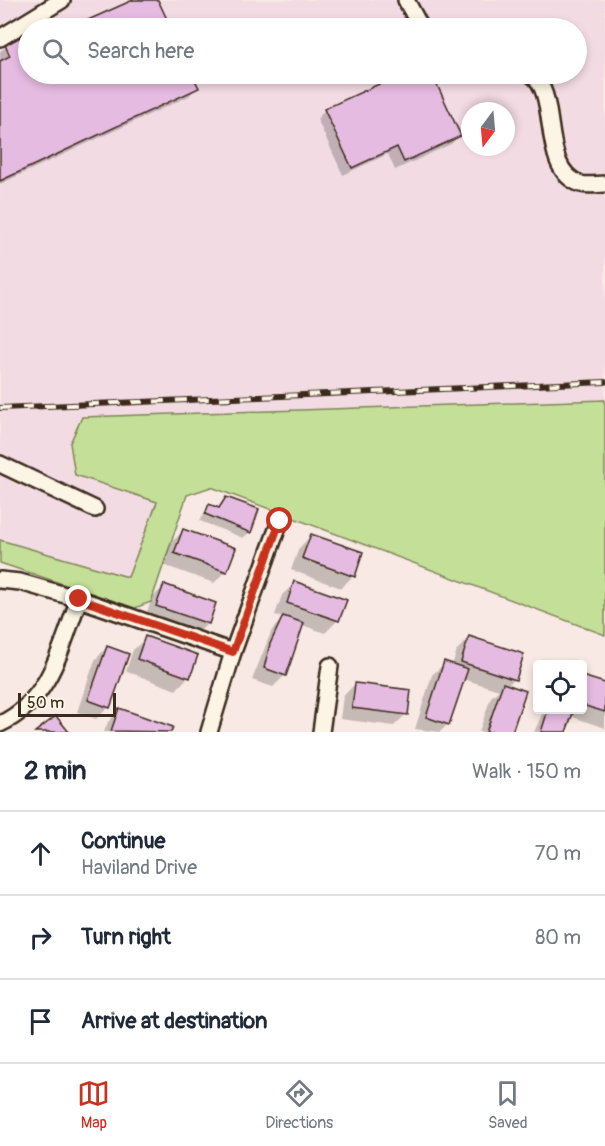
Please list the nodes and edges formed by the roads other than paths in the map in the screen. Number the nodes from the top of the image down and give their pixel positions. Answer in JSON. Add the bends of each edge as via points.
{"nodes":[{"id":1,"x":62,"y":0,"type":"edge"},
{"id":2,"x":406,"y":0,"type":"edge"},
{"id":3,"x":33,"y":18,"type":"edge"},
{"id":4,"x":416,"y":18,"type":"edge"},
{"id":5,"x":18,"y":28,"type":"edge"},
{"id":6,"x":0,"y":39,"type":"edge"},
{"id":7,"x":541,"y":84,"type":"edge"},
{"id":8,"x":605,"y":184,"type":"edge"},
{"id":9,"x":0,"y":464,"type":"edge"},
{"id":10,"x":95,"y":509,"type":"dead end"},
{"id":11,"x":280,"y":521,"type":"dead end"},
{"id":12,"x":0,"y":580,"type":"edge"},
{"id":13,"x":79,"y":599,"type":"junction"},
{"id":14,"x":233,"y":652,"type":"junction"},
{"id":15,"x":330,"y":666,"type":"dead end"},
{"id":16,"x":0,"y":724,"type":"edge"},
{"id":17,"x":209,"y":732,"type":"edge"},
{"id":18,"x":321,"y":732,"type":"edge"}],
"edges":[{"from":1,"to":3,"type":"street"},
{"from":2,"to":4,"type":"street"},
{"from":5,"to":6,"type":"street"},
{"from":7,"to":8,"type":"street","via":[[556,155],[567,174],[581,184]]},
{"from":9,"to":10,"type":"street"},
{"from":11,"to":14,"type":"street"},
{"from":12,"to":13,"type":"street"},
{"from":13,"to":14,"type":"street"},
{"from":13,"to":16,"type":"street","via":[[52,673],[36,699]]},
{"from":14,"to":17,"type":"street"},
{"from":15,"to":18,"type":"street"}]}
